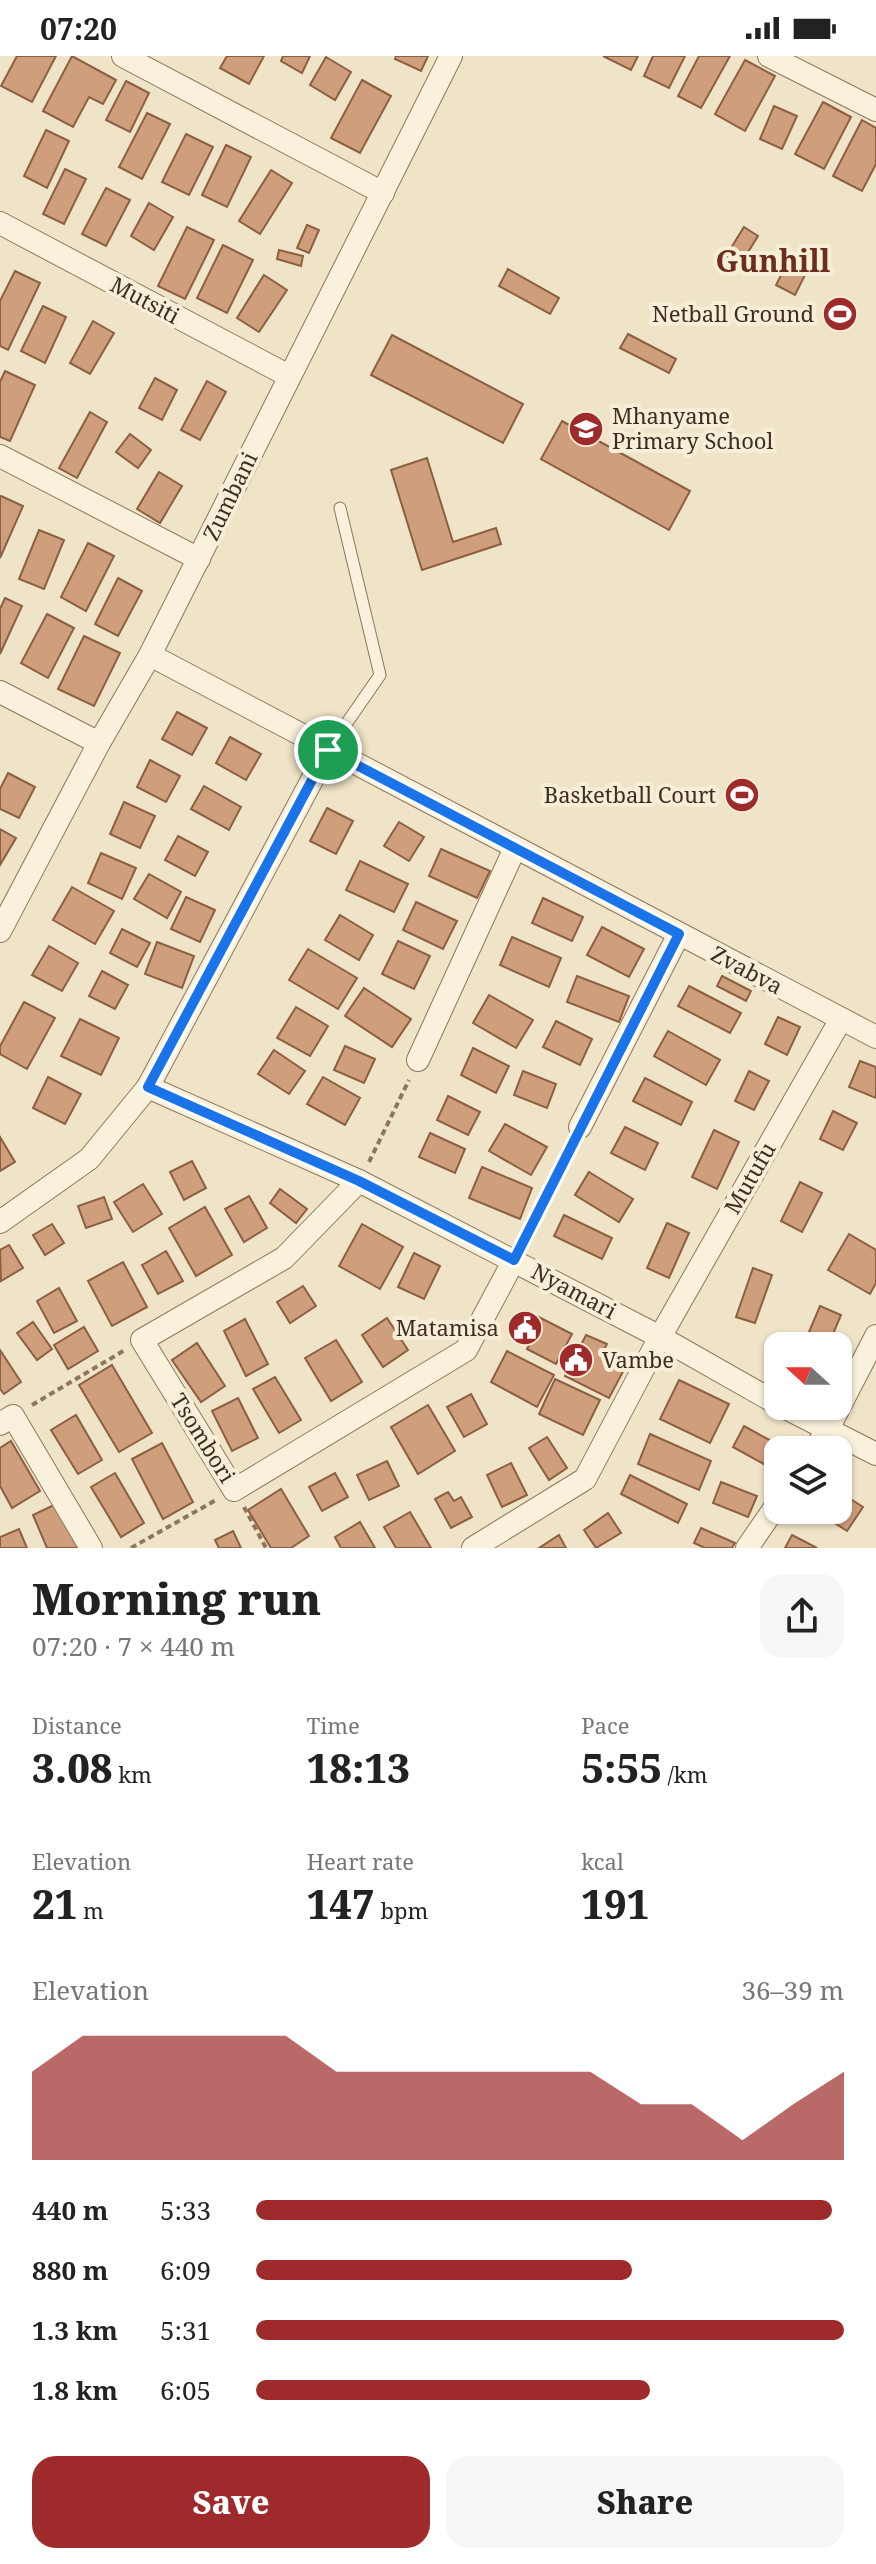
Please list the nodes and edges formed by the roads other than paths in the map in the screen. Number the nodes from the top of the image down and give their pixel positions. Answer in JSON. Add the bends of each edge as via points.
{"nodes":[{"id":1,"x":123,"y":56,"type":"edge"},
{"id":2,"x":451,"y":56,"type":"edge"},
{"id":3,"x":769,"y":56,"type":"edge"},
{"id":4,"x":876,"y":110,"type":"edge"},
{"id":5,"x":383,"y":193,"type":"junction"},
{"id":6,"x":0,"y":223,"type":"edge"},
{"id":7,"x":289,"y":376,"type":"junction"},
{"id":8,"x":0,"y":456,"type":"edge"},
{"id":9,"x":340,"y":508,"type":"dead end"},
{"id":10,"x":199,"y":559,"type":"junction"},
{"id":11,"x":150,"y":655,"type":"junction"},
{"id":12,"x":0,"y":692,"type":"edge"},
{"id":13,"x":99,"y":743,"type":"junction"},
{"id":14,"x":328,"y":750,"type":"junction"},
{"id":15,"x":515,"y":848,"type":"junction"},
{"id":16,"x":0,"y":931,"type":"edge"},
{"id":17,"x":679,"y":934,"type":"junction"},
{"id":18,"x":841,"y":1019,"type":"junction"},
{"id":19,"x":876,"y":1037,"type":"edge"},
{"id":20,"x":418,"y":1060,"type":"road end"},
{"id":21,"x":148,"y":1087,"type":"junction"},
{"id":22,"x":580,"y":1127,"type":"road end"},
{"id":23,"x":359,"y":1181,"type":"junction"},
{"id":24,"x":0,"y":1222,"type":"edge"},
{"id":25,"x":514,"y":1260,"type":"junction"},
{"id":26,"x":876,"y":1336,"type":"edge"},
{"id":27,"x":660,"y":1337,"type":"junction"},
{"id":28,"x":764,"y":1396,"type":"edge"},
{"id":29,"x":7,"y":1420,"type":"edge"},
{"id":30,"x":797,"y":1420,"type":"edge"},
{"id":31,"x":815,"y":1436,"type":"edge"},
{"id":32,"x":824,"y":1436,"type":"edge"},
{"id":33,"x":852,"y":1448,"type":"edge"},
{"id":34,"x":876,"y":1454,"type":"edge"},
{"id":35,"x":764,"y":1523,"type":"edge"},
{"id":36,"x":91,"y":1548,"type":"edge"},
{"id":37,"x":473,"y":1548,"type":"edge"},
{"id":38,"x":747,"y":1548,"type":"edge"}],
"edges":[{"from":1,"to":5,"type":"street"},
{"from":2,"to":5,"type":"street","name":"Zumbani"},
{"from":3,"to":4,"type":"street"},
{"from":5,"to":7,"type":"street","name":"Zumbani"},
{"from":6,"to":7,"type":"street","name":"Mutsiti"},
{"from":7,"to":10,"type":"street","name":"Zumbani"},
{"from":8,"to":10,"type":"street"},
{"from":9,"to":14,"type":"lane","via":[[380,675]]},
{"from":10,"to":11,"type":"street","name":"Zumbani"},
{"from":11,"to":13,"type":"street","name":"Zumbani"},
{"from":11,"to":14,"type":"street","name":"Zvabva"},
{"from":12,"to":13,"type":"street"},
{"from":13,"to":16,"type":"street","name":"Zumbani"},
{"from":14,"to":15,"type":"street","name":"Zvabva"},
{"from":14,"to":21,"type":"street"},
{"from":15,"to":17,"type":"street","name":"Zvabva"},
{"from":15,"to":20,"type":"street"},
{"from":17,"to":18,"type":"street","name":"Zvabva"},
{"from":17,"to":22,"type":"street"},
{"from":18,"to":19,"type":"street","name":"Zvabva"},
{"from":18,"to":27,"type":"street","name":"Mutufu"},
{"from":21,"to":23,"type":"street","name":"Nyamari"},
{"from":21,"to":24,"type":"street","via":[[89,1159]]},
{"from":23,"to":25,"type":"street","name":"Nyamari"},
{"from":23,"to":25,"type":"street","name":"Tsombori","via":[[284,1258],[142,1340],[234,1490],[466,1350]]},
{"from":25,"to":27,"type":"street","name":"Nyamari"},
{"from":26,"to":32,"type":"street"},
{"from":27,"to":28,"type":"street","name":"Nyamari"},
{"from":27,"to":37,"type":"street","name":"Mutufu","via":[[585,1479]]},
{"from":29,"to":36,"type":"street"},
{"from":30,"to":31,"type":"street","name":"Nyamari"},
{"from":33,"to":34,"type":"street","name":"Nyamari"},
{"from":35,"to":38,"type":"street"}]}
